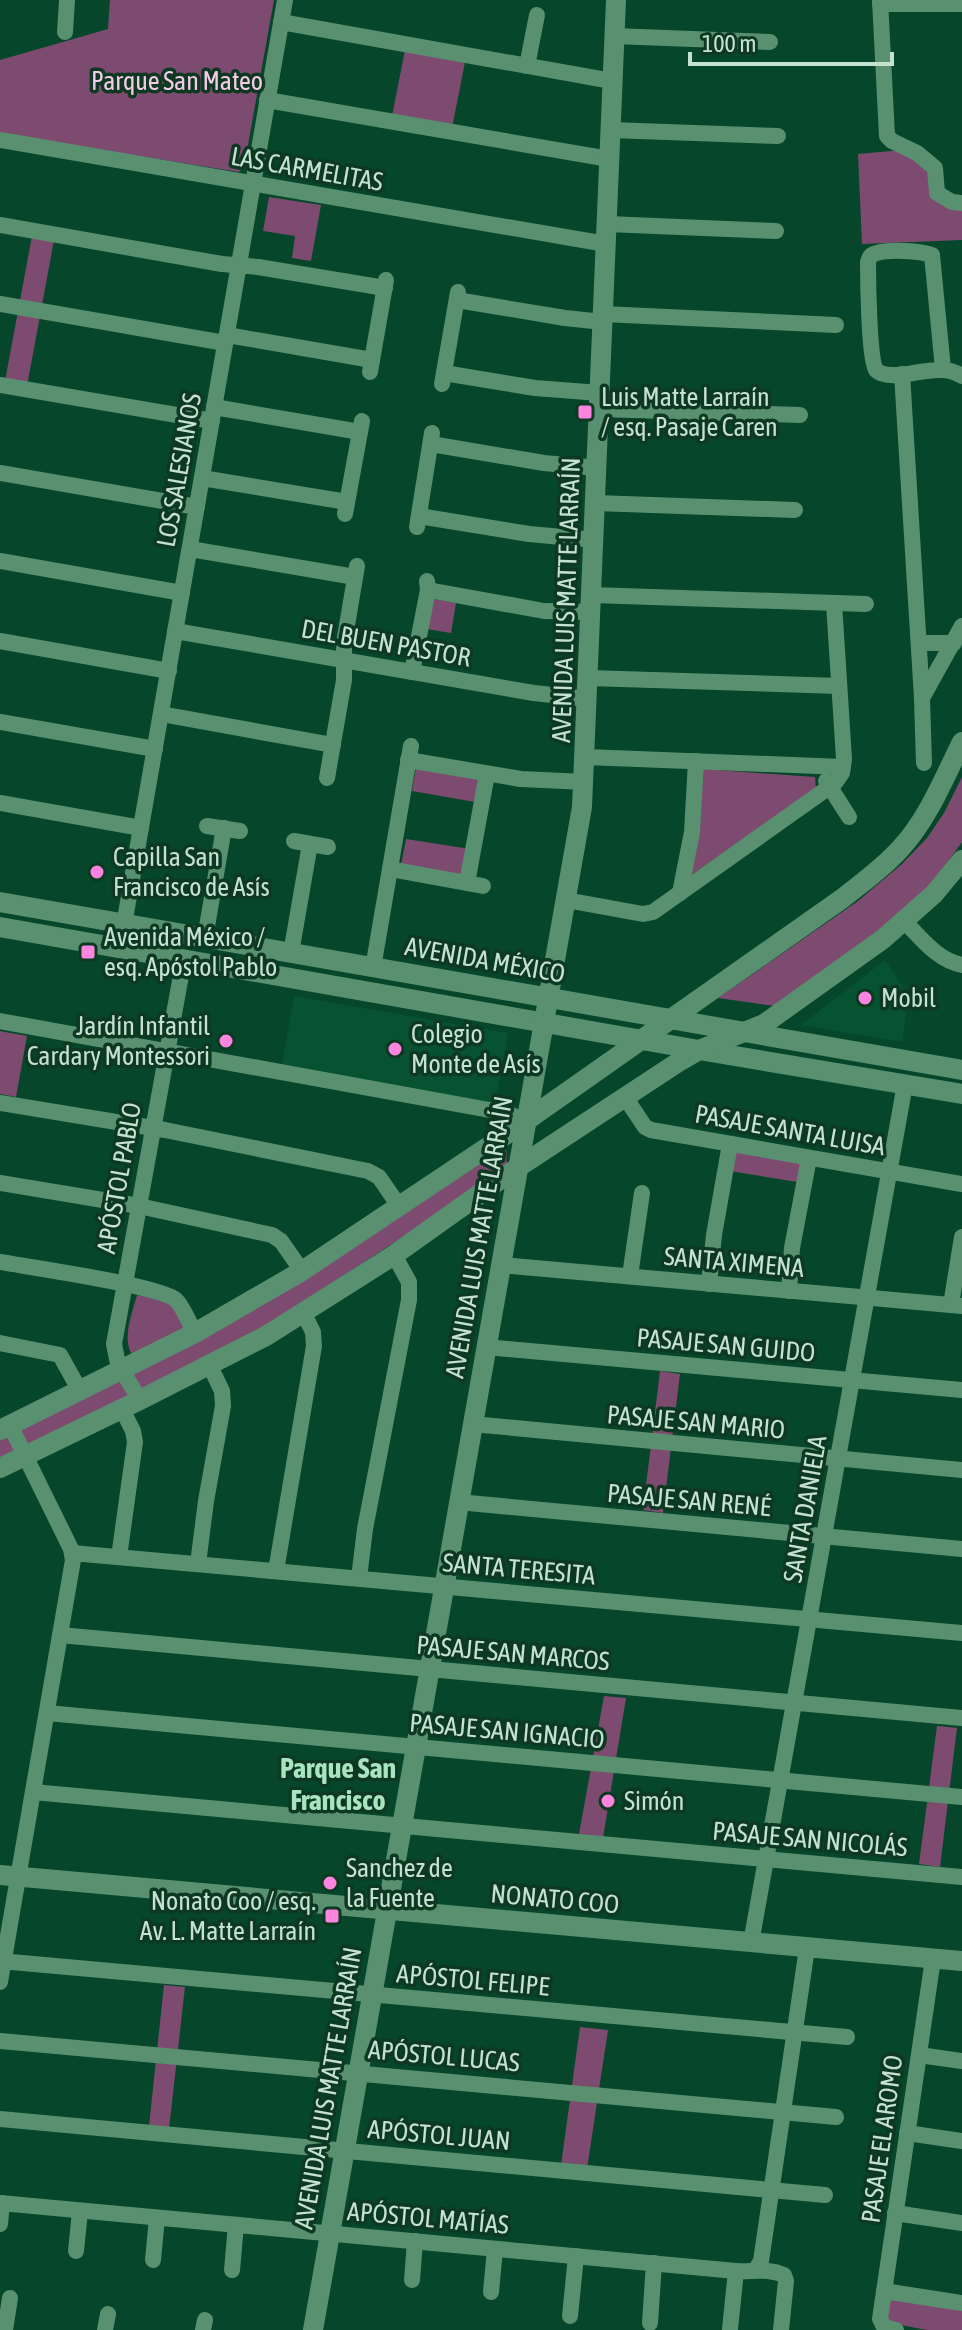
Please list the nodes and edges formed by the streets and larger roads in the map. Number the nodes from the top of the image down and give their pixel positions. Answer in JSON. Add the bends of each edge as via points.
{"nodes":[{"id":1,"x":67,"y":0,"type":"edge"},
{"id":2,"x":285,"y":0,"type":"edge"},
{"id":3,"x":616,"y":0,"type":"edge"},
{"id":4,"x":880,"y":2,"type":"edge"},
{"id":5,"x":962,"y":4,"type":"edge"},
{"id":6,"x":537,"y":15,"type":"dead end"},
{"id":7,"x":281,"y":22,"type":"junction"},
{"id":8,"x":65,"y":32,"type":"dead end"},
{"id":9,"x":614,"y":36,"type":"junction"},
{"id":10,"x":770,"y":42,"type":"dead end"},
{"id":11,"x":527,"y":66,"type":"junction"},
{"id":12,"x":612,"y":81,"type":"junction"},
{"id":13,"x":267,"y":100,"type":"junction"},
{"id":14,"x":611,"y":130,"type":"junction"},
{"id":15,"x":778,"y":136,"type":"dead end"},
{"id":16,"x":0,"y":140,"type":"edge"},
{"id":17,"x":609,"y":159,"type":"junction"},
{"id":18,"x":253,"y":184,"type":"junction"},
{"id":19,"x":962,"y":203,"type":"edge"},
{"id":20,"x":0,"y":225,"type":"edge"},
{"id":21,"x":776,"y":231,"type":"dead end"},
{"id":22,"x":606,"y":234,"type":"junction"},
{"id":23,"x":239,"y":265,"type":"junction"},
{"id":24,"x":0,"y":304,"type":"edge"},
{"id":25,"x":603,"y":318,"type":"junction"},
{"id":26,"x":836,"y":325,"type":"dead end"},
{"id":27,"x":226,"y":339,"type":"junction"},
{"id":28,"x":943,"y":369,"type":"junction"},
{"id":29,"x":902,"y":374,"type":"junction"},
{"id":30,"x":962,"y":376,"type":"edge"},
{"id":31,"x":0,"y":385,"type":"edge"},
{"id":32,"x":600,"y":401,"type":"junction"},
{"id":33,"x":213,"y":414,"type":"junction"},
{"id":34,"x":800,"y":415,"type":"dead end"},
{"id":35,"x":597,"y":468,"type":"junction"},
{"id":36,"x":0,"y":473,"type":"edge"},
{"id":37,"x":202,"y":478,"type":"junction"},
{"id":38,"x":596,"y":503,"type":"junction"},
{"id":39,"x":197,"y":507,"type":"junction"},
{"id":40,"x":795,"y":510,"type":"dead end"},
{"id":41,"x":595,"y":540,"type":"junction"},
{"id":42,"x":190,"y":549,"type":"junction"},
{"id":43,"x":0,"y":561,"type":"edge"},
{"id":44,"x":182,"y":593,"type":"junction"},
{"id":45,"x":834,"y":603,"type":"junction"},
{"id":46,"x":592,"y":604,"type":"junction"},
{"id":47,"x":866,"y":604,"type":"dead end"},
{"id":48,"x":962,"y":626,"type":"edge"},
{"id":49,"x":175,"y":631,"type":"junction"},
{"id":50,"x":0,"y":641,"type":"edge"},
{"id":51,"x":919,"y":643,"type":"junction"},
{"id":52,"x":954,"y":643,"type":"junction"},
{"id":53,"x":344,"y":660,"type":"junction"},
{"id":54,"x":169,"y":671,"type":"junction"},
{"id":55,"x":412,"y":672,"type":"junction"},
{"id":56,"x":589,"y":678,"type":"junction"},
{"id":57,"x":839,"y":686,"type":"junction"},
{"id":58,"x":922,"y":698,"type":"junction"},
{"id":59,"x":588,"y":699,"type":"junction"},
{"id":60,"x":161,"y":714,"type":"junction"},
{"id":61,"x":0,"y":722,"type":"edge"},
{"id":62,"x":962,"y":742,"type":"edge"},
{"id":63,"x":333,"y":745,"type":"junction"},
{"id":64,"x":155,"y":749,"type":"junction"},
{"id":65,"x":586,"y":757,"type":"junction"},
{"id":66,"x":696,"y":761,"type":"junction"},
{"id":67,"x":924,"y":763,"type":"dead end"},
{"id":68,"x":817,"y":766,"type":"junction"},
{"id":69,"x":843,"y":767,"type":"junction"},
{"id":70,"x":487,"y":774,"type":"junction"},
{"id":71,"x":327,"y":778,"type":"dead end"},
{"id":72,"x":585,"y":782,"type":"junction"},
{"id":73,"x":830,"y":787,"type":"junction"},
{"id":74,"x":0,"y":803,"type":"edge"},
{"id":75,"x":849,"y":817,"type":"dead end"},
{"id":76,"x":141,"y":828,"type":"junction"},
{"id":77,"x":224,"y":828,"type":"dead end"},
{"id":78,"x":328,"y":847,"type":"dead end"},
{"id":79,"x":962,"y":860,"type":"edge"},
{"id":80,"x":390,"y":869,"type":"junction"},
{"id":81,"x":680,"y":893,"type":"junction"},
{"id":82,"x":566,"y":900,"type":"junction"},
{"id":83,"x":0,"y":902,"type":"edge"},
{"id":84,"x":905,"y":922,"type":"junction"},
{"id":85,"x":125,"y":924,"type":"junction"},
{"id":86,"x":0,"y":927,"type":"edge"},
{"id":87,"x":205,"y":938,"type":"junction"},
{"id":88,"x":120,"y":948,"type":"junction"},
{"id":89,"x":291,"y":953,"type":"junction"},
{"id":90,"x":184,"y":959,"type":"junction"},
{"id":91,"x":962,"y":965,"type":"edge"},
{"id":92,"x":373,"y":968,"type":"junction"},
{"id":93,"x":548,"y":998,"type":"junction"},
{"id":94,"x":671,"y":1019,"type":"junction"},
{"id":95,"x":0,"y":1021,"type":"edge"},
{"id":96,"x":544,"y":1022,"type":"junction"},
{"id":97,"x":746,"y":1032,"type":"junction"},
{"id":98,"x":641,"y":1039,"type":"junction"},
{"id":99,"x":167,"y":1050,"type":"junction"},
{"id":100,"x":699,"y":1050,"type":"junction"},
{"id":101,"x":962,"y":1070,"type":"edge"},
{"id":102,"x":534,"y":1077,"type":"junction"},
{"id":103,"x":905,"y":1084,"type":"junction"},
{"id":104,"x":962,"y":1094,"type":"edge"},
{"id":105,"x":563,"y":1095,"type":"junction"},
{"id":106,"x":625,"y":1097,"type":"junction"},
{"id":107,"x":0,"y":1103,"type":"edge"},
{"id":108,"x":526,"y":1121,"type":"junction"},
{"id":109,"x":153,"y":1128,"type":"junction"},
{"id":110,"x":730,"y":1144,"type":"junction"},
{"id":111,"x":809,"y":1158,"type":"junction"},
{"id":112,"x":518,"y":1168,"type":"junction"},
{"id":113,"x":890,"y":1171,"type":"junction"},
{"id":114,"x":0,"y":1183,"type":"edge"},
{"id":115,"x":962,"y":1184,"type":"edge"},
{"id":116,"x":642,"y":1193,"type":"dead end"},
{"id":117,"x":139,"y":1206,"type":"junction"},
{"id":118,"x":399,"y":1206,"type":"junction"},
{"id":119,"x":962,"y":1237,"type":"edge"},
{"id":120,"x":394,"y":1255,"type":"junction"},
{"id":121,"x":0,"y":1262,"type":"edge"},
{"id":122,"x":501,"y":1265,"type":"junction"},
{"id":123,"x":302,"y":1271,"type":"junction"},
{"id":124,"x":630,"y":1276,"type":"junction"},
{"id":125,"x":125,"y":1284,"type":"junction"},
{"id":126,"x":709,"y":1284,"type":"junction"},
{"id":127,"x":789,"y":1291,"type":"junction"},
{"id":128,"x":867,"y":1298,"type":"junction"},
{"id":129,"x":956,"y":1306,"type":"edge"},
{"id":130,"x":303,"y":1312,"type":"junction"},
{"id":131,"x":195,"y":1333,"type":"junction"},
{"id":132,"x":0,"y":1343,"type":"edge"},
{"id":133,"x":486,"y":1347,"type":"junction"},
{"id":134,"x":210,"y":1366,"type":"junction"},
{"id":135,"x":122,"y":1370,"type":"junction"},
{"id":136,"x":852,"y":1380,"type":"junction"},
{"id":137,"x":962,"y":1390,"type":"edge"},
{"id":138,"x":80,"y":1391,"type":"junction"},
{"id":139,"x":131,"y":1404,"type":"junction"},
{"id":140,"x":472,"y":1424,"type":"junction"},
{"id":141,"x":5,"y":1427,"type":"edge"},
{"id":142,"x":26,"y":1456,"type":"junction"},
{"id":143,"x":838,"y":1459,"type":"junction"},
{"id":144,"x":0,"y":1468,"type":"edge"},
{"id":145,"x":962,"y":1470,"type":"edge"},
{"id":146,"x":458,"y":1502,"type":"junction"},
{"id":147,"x":824,"y":1536,"type":"junction"},
{"id":148,"x":962,"y":1549,"type":"edge"},
{"id":149,"x":72,"y":1553,"type":"junction"},
{"id":150,"x":119,"y":1557,"type":"junction"},
{"id":151,"x":198,"y":1564,"type":"junction"},
{"id":152,"x":276,"y":1571,"type":"junction"},
{"id":153,"x":359,"y":1578,"type":"junction"},
{"id":154,"x":443,"y":1586,"type":"junction"},
{"id":155,"x":809,"y":1620,"type":"junction"},
{"id":156,"x":962,"y":1633,"type":"edge"},
{"id":157,"x":60,"y":1635,"type":"junction"},
{"id":158,"x":429,"y":1669,"type":"junction"},
{"id":159,"x":795,"y":1703,"type":"junction"},
{"id":160,"x":47,"y":1713,"type":"junction"},
{"id":161,"x":962,"y":1718,"type":"edge"},
{"id":162,"x":415,"y":1747,"type":"junction"},
{"id":163,"x":781,"y":1781,"type":"junction"},
{"id":164,"x":33,"y":1792,"type":"junction"},
{"id":165,"x":962,"y":1797,"type":"edge"},
{"id":166,"x":401,"y":1826,"type":"junction"},
{"id":167,"x":766,"y":1859,"type":"junction"},
{"id":168,"x":9,"y":1875,"type":"edge"},
{"id":169,"x":962,"y":1877,"type":"edge"},
{"id":170,"x":386,"y":1910,"type":"junction"},
{"id":171,"x":751,"y":1943,"type":"junction"},
{"id":172,"x":807,"y":1948,"type":"junction"},
{"id":173,"x":933,"y":1959,"type":"junction"},
{"id":174,"x":2,"y":1961,"type":"edge"},
{"id":175,"x":962,"y":1961,"type":"edge"},
{"id":176,"x":0,"y":1982,"type":"edge"},
{"id":177,"x":371,"y":1995,"type":"junction"},
{"id":178,"x":795,"y":2033,"type":"junction"},
{"id":179,"x":847,"y":2037,"type":"dead end"},
{"id":180,"x":0,"y":2041,"type":"edge"},
{"id":181,"x":919,"y":2055,"type":"junction"},
{"id":182,"x":962,"y":2061,"type":"edge"},
{"id":183,"x":357,"y":2072,"type":"junction"},
{"id":184,"x":783,"y":2112,"type":"junction"},
{"id":185,"x":836,"y":2117,"type":"dead end"},
{"id":186,"x":0,"y":2119,"type":"edge"},
{"id":187,"x":907,"y":2133,"type":"junction"},
{"id":188,"x":962,"y":2141,"type":"edge"},
{"id":189,"x":343,"y":2150,"type":"junction"},
{"id":190,"x":771,"y":2190,"type":"junction"},
{"id":191,"x":825,"y":2195,"type":"dead end"},
{"id":192,"x":1,"y":2203,"type":"edge"},
{"id":193,"x":80,"y":2211,"type":"junction"},
{"id":194,"x":895,"y":2213,"type":"junction"},
{"id":195,"x":157,"y":2218,"type":"junction"},
{"id":196,"x":962,"y":2223,"type":"edge"},
{"id":197,"x":0,"y":2224,"type":"edge"},
{"id":198,"x":236,"y":2225,"type":"junction"},
{"id":199,"x":328,"y":2233,"type":"junction"},
{"id":200,"x":415,"y":2241,"type":"junction"},
{"id":201,"x":495,"y":2249,"type":"junction"},
{"id":202,"x":76,"y":2251,"type":"dead end"},
{"id":203,"x":576,"y":2256,"type":"junction"},
{"id":204,"x":153,"y":2260,"type":"dead end"},
{"id":205,"x":654,"y":2263,"type":"junction"},
{"id":206,"x":756,"y":2269,"type":"junction"},
{"id":207,"x":232,"y":2270,"type":"dead end"},
{"id":208,"x":736,"y":2271,"type":"junction"},
{"id":209,"x":412,"y":2280,"type":"dead end"},
{"id":210,"x":884,"y":2291,"type":"junction"},
{"id":211,"x":491,"y":2292,"type":"dead end"},
{"id":212,"x":10,"y":2298,"type":"dead end"},
{"id":213,"x":962,"y":2303,"type":"edge"},
{"id":214,"x":570,"y":2316,"type":"dead end"},
{"id":215,"x":650,"y":2323,"type":"dead end"},
{"id":216,"x":889,"y":2328,"type":"edge"},
{"id":217,"x":730,"y":2329,"type":"edge"},
{"id":218,"x":5,"y":2330,"type":"edge"},
{"id":219,"x":313,"y":2330,"type":"edge"},
{"id":220,"x":781,"y":2330,"type":"edge"}],
"edges":[{"from":1,"to":8,"type":"street"},
{"from":2,"to":7,"type":"street","name":"LOS SALESIANOS"},
{"from":3,"to":9,"type":"street","name":"AVENIDA LUIS MATTE LARRAÍN"},
{"from":4,"to":5,"type":"street"},
{"from":4,"to":19,"type":"street","via":[[887,136],[935,168],[937,193]]},
{"from":6,"to":11,"type":"street"},
{"from":7,"to":11,"type":"street"},
{"from":7,"to":13,"type":"street","name":"LOS SALESIANOS"},
{"from":9,"to":10,"type":"street"},
{"from":9,"to":12,"type":"street","name":"AVENIDA LUIS MATTE LARRAÍN"},
{"from":11,"to":12,"type":"street"},
{"from":12,"to":14,"type":"street","name":"AVENIDA LUIS MATTE LARRAÍN"},
{"from":13,"to":17,"type":"street"},
{"from":13,"to":18,"type":"street","name":"LOS SALESIANOS"},
{"from":14,"to":15,"type":"street"},
{"from":14,"to":17,"type":"street","name":"AVENIDA LUIS MATTE LARRAÍN"},
{"from":16,"to":18,"type":"street","name":"LAS CARMELITAS"},
{"from":17,"to":22,"type":"street","name":"AVENIDA LUIS MATTE LARRAÍN"},
{"from":18,"to":22,"type":"street","name":"LAS CARMELITAS"},
{"from":18,"to":23,"type":"street","name":"LOS SALESIANOS"},
{"from":20,"to":23,"type":"street"},
{"from":21,"to":22,"type":"street","name":"LAS CARMELITAS"},
{"from":22,"to":25,"type":"street","name":"AVENIDA LUIS MATTE LARRAÍN"},
{"from":23,"to":27,"type":"street","name":"LOS SALESIANOS"},
{"from":23,"to":27,"type":"street","via":[[385,284],[371,366]]},
{"from":24,"to":27,"type":"street"},
{"from":25,"to":26,"type":"street"},
{"from":25,"to":32,"type":"street","name":"AVENIDA LUIS MATTE LARRAÍN"},
{"from":25,"to":32,"type":"street","via":[[565,318],[458,296],[443,378]]},
{"from":27,"to":33,"type":"street","name":"LOS SALESIANOS"},
{"from":28,"to":29,"type":"street"},
{"from":28,"to":29,"type":"street","via":[[932,255],[878,252],[868,262],[873,363],[884,374]]},
{"from":28,"to":30,"type":"street"},
{"from":29,"to":51,"type":"street"},
{"from":31,"to":33,"type":"street"},
{"from":32,"to":34,"type":"street"},
{"from":32,"to":35,"type":"street","name":"AVENIDA LUIS MATTE LARRAÍN"},
{"from":33,"to":37,"type":"street","name":"LOS SALESIANOS"},
{"from":33,"to":37,"type":"street","via":[[361,426],[346,508]]},
{"from":35,"to":38,"type":"street","name":"AVENIDA LUIS MATTE LARRAÍN"},
{"from":35,"to":41,"type":"street","via":[[544,463],[432,438],[418,521]]},
{"from":36,"to":39,"type":"street"},
{"from":37,"to":39,"type":"street","name":"LOS SALESIANOS"},
{"from":38,"to":40,"type":"street"},
{"from":38,"to":41,"type":"street","name":"AVENIDA LUIS MATTE LARRAÍN"},
{"from":39,"to":42,"type":"street","name":"LOS SALESIANOS"},
{"from":41,"to":46,"type":"street","name":"AVENIDA LUIS MATTE LARRAÍN"},
{"from":42,"to":44,"type":"street","name":"LOS SALESIANOS"},
{"from":42,"to":53,"type":"street","via":[[356,572]]},
{"from":43,"to":44,"type":"street"},
{"from":44,"to":49,"type":"street","name":"LOS SALESIANOS"},
{"from":45,"to":46,"type":"street"},
{"from":45,"to":47,"type":"street"},
{"from":45,"to":57,"type":"street"},
{"from":46,"to":55,"type":"street","via":[[544,611],[428,585]]},
{"from":46,"to":56,"type":"street","name":"AVENIDA LUIS MATTE LARRAÍN"},
{"from":48,"to":52,"type":"street"},
{"from":49,"to":53,"type":"street","name":"DEL BUEN PASTOR"},
{"from":49,"to":54,"type":"street","name":"LOS SALESIANOS"},
{"from":50,"to":54,"type":"street"},
{"from":51,"to":52,"type":"street"},
{"from":51,"to":58,"type":"street"},
{"from":52,"to":58,"type":"street"},
{"from":53,"to":55,"type":"street","name":"DEL BUEN PASTOR"},
{"from":53,"to":63,"type":"street"},
{"from":54,"to":60,"type":"street","name":"LOS SALESIANOS"},
{"from":55,"to":59,"type":"street","name":"DEL BUEN PASTOR"},
{"from":56,"to":57,"type":"street"},
{"from":56,"to":59,"type":"street","name":"AVENIDA LUIS MATTE LARRAÍN"},
{"from":57,"to":69,"type":"street"},
{"from":58,"to":67,"type":"street"},
{"from":59,"to":65,"type":"street","name":"AVENIDA LUIS MATTE LARRAÍN"},
{"from":60,"to":63,"type":"street"},
{"from":60,"to":64,"type":"street","name":"LOS SALESIANOS"},
{"from":61,"to":64,"type":"street"},
{"from":62,"to":94,"type":"street","via":[[921,820],[885,864]]},
{"from":63,"to":71,"type":"street"},
{"from":64,"to":76,"type":"street","name":"LOS SALESIANOS"},
{"from":65,"to":66,"type":"street"},
{"from":65,"to":72,"type":"street","name":"AVENIDA LUIS MATTE LARRAÍN"},
{"from":66,"to":68,"type":"street"},
{"from":66,"to":81,"type":"street","via":[[692,832]]},
{"from":68,"to":69,"type":"street"},
{"from":68,"to":73,"type":"street"},
{"from":69,"to":73,"type":"street"},
{"from":70,"to":72,"type":"street"},
{"from":70,"to":80,"type":"street","via":[[475,884]]},
{"from":70,"to":80,"type":"street","via":[[409,753]]},
{"from":72,"to":82,"type":"street","name":"AVENIDA LUIS MATTE LARRAÍN"},
{"from":73,"to":75,"type":"street"},
{"from":73,"to":81,"type":"street"},
{"from":74,"to":76,"type":"street"},
{"from":76,"to":85,"type":"street","name":"LOS SALESIANOS"},
{"from":77,"to":87,"type":"street"},
{"from":78,"to":89,"type":"street","via":[[302,843]]},
{"from":79,"to":84,"type":"street"},
{"from":80,"to":92,"type":"street"},
{"from":81,"to":82,"type":"street","via":[[643,914]]},
{"from":82,"to":93,"type":"street","name":"AVENIDA LUIS MATTE LARRAÍN"},
{"from":83,"to":85,"type":"street","name":"AVENIDA MÉXICO"},
{"from":84,"to":91,"type":"street","via":[[938,955]]},
{"from":84,"to":97,"type":"street"},
{"from":85,"to":87,"type":"street","name":"AVENIDA MÉXICO"},
{"from":85,"to":88,"type":"street","name":"LOS SALESIANOS"},
{"from":86,"to":88,"type":"street","name":"AVENIDA MÉXICO"},
{"from":87,"to":89,"type":"street","name":"AVENIDA MÉXICO"},
{"from":88,"to":90,"type":"street","name":"AVENIDA MÉXICO"},
{"from":89,"to":92,"type":"street","name":"AVENIDA MÉXICO"},
{"from":90,"to":96,"type":"street","name":"AVENIDA MÉXICO"},
{"from":90,"to":99,"type":"street","name":"APÓSTOL PABLO"},
{"from":92,"to":93,"type":"street","name":"AVENIDA MÉXICO"},
{"from":93,"to":94,"type":"street","name":"AVENIDA MÉXICO"},
{"from":93,"to":96,"type":"street","name":"AVENIDA LUIS MATTE LARRAÍN"},
{"from":94,"to":97,"type":"street","name":"AVENIDA MÉXICO"},
{"from":94,"to":98,"type":"street"},
{"from":95,"to":99,"type":"street"},
{"from":96,"to":98,"type":"street","name":"AVENIDA MÉXICO"},
{"from":96,"to":102,"type":"street","name":"AVENIDA LUIS MATTE LARRAÍN"},
{"from":97,"to":100,"type":"street"},
{"from":97,"to":101,"type":"street","name":"AVENIDA MÉXICO"},
{"from":98,"to":100,"type":"street","name":"AVENIDA MÉXICO"},
{"from":98,"to":105,"type":"street"},
{"from":99,"to":108,"type":"street"},
{"from":99,"to":109,"type":"street","name":"APÓSTOL PABLO"},
{"from":100,"to":103,"type":"street","name":"AVENIDA MÉXICO"},
{"from":100,"to":106,"type":"street"},
{"from":102,"to":105,"type":"street"},
{"from":102,"to":108,"type":"street","name":"AVENIDA LUIS MATTE LARRAÍN"},
{"from":103,"to":104,"type":"street","name":"AVENIDA MÉXICO"},
{"from":103,"to":113,"type":"street","name":"SANTA DANIELA"},
{"from":105,"to":108,"type":"street"},
{"from":106,"to":110,"type":"street","name":"PASAJE SANTA LUISA","via":[[647,1129]]},
{"from":106,"to":112,"type":"street"},
{"from":107,"to":109,"type":"street"},
{"from":108,"to":112,"type":"street","name":"AVENIDA LUIS MATTE LARRAÍN"},
{"from":108,"to":118,"type":"street"},
{"from":109,"to":117,"type":"street","name":"APÓSTOL PABLO"},
{"from":109,"to":118,"type":"street","via":[[372,1172]]},
{"from":110,"to":111,"type":"street","name":"PASAJE SANTA LUISA"},
{"from":110,"to":126,"type":"street"},
{"from":111,"to":113,"type":"street","name":"PASAJE SANTA LUISA"},
{"from":111,"to":127,"type":"street"},
{"from":112,"to":120,"type":"street"},
{"from":112,"to":122,"type":"street","name":"AVENIDA LUIS MATTE LARRAÍN"},
{"from":113,"to":115,"type":"street","name":"PASAJE SANTA LUISA"},
{"from":113,"to":128,"type":"street","name":"SANTA DANIELA"},
{"from":114,"to":117,"type":"street"},
{"from":116,"to":124,"type":"street"},
{"from":117,"to":123,"type":"street","via":[[272,1235]]},
{"from":117,"to":125,"type":"street","name":"APÓSTOL PABLO"},
{"from":118,"to":123,"type":"street"},
{"from":119,"to":129,"type":"street"},
{"from":120,"to":130,"type":"street"},
{"from":120,"to":153,"type":"street","via":[[409,1282],[409,1300]]},
{"from":121,"to":125,"type":"street"},
{"from":122,"to":124,"type":"street","name":"SANTA XIMENA"},
{"from":122,"to":133,"type":"street","name":"AVENIDA LUIS MATTE LARRAÍN"},
{"from":123,"to":131,"type":"street"},
{"from":124,"to":126,"type":"street","name":"SANTA XIMENA"},
{"from":125,"to":131,"type":"street","via":[[174,1298]]},
{"from":125,"to":135,"type":"street","name":"APÓSTOL PABLO","via":[[114,1344]]},
{"from":126,"to":127,"type":"street","name":"SANTA XIMENA"},
{"from":127,"to":128,"type":"street","name":"SANTA XIMENA"},
{"from":128,"to":129,"type":"street","name":"SANTA XIMENA"},
{"from":128,"to":136,"type":"street","name":"SANTA DANIELA"},
{"from":130,"to":134,"type":"street"},
{"from":130,"to":152,"type":"street","via":[[314,1341]]},
{"from":131,"to":135,"type":"street"},
{"from":132,"to":138,"type":"street","via":[[60,1355]]},
{"from":133,"to":136,"type":"street","name":"PASAJE SAN GUIDO"},
{"from":133,"to":140,"type":"street","name":"AVENIDA LUIS MATTE LARRAÍN"},
{"from":134,"to":139,"type":"street"},
{"from":134,"to":151,"type":"street","via":[[223,1406]]},
{"from":135,"to":138,"type":"street"},
{"from":135,"to":139,"type":"street","name":"APÓSTOL PABLO"},
{"from":136,"to":137,"type":"street","name":"PASAJE SAN GUIDO"},
{"from":136,"to":143,"type":"street","name":"SANTA DANIELA"},
{"from":138,"to":141,"type":"street"},
{"from":139,"to":142,"type":"street"},
{"from":139,"to":150,"type":"street","name":"APÓSTOL PABLO","via":[[135,1442]]},
{"from":140,"to":143,"type":"street","name":"PASAJE SAN MARIO"},
{"from":140,"to":146,"type":"street","name":"AVENIDA LUIS MATTE LARRAÍN"},
{"from":141,"to":142,"type":"street"},
{"from":142,"to":144,"type":"street"},
{"from":142,"to":149,"type":"street"},
{"from":143,"to":145,"type":"street","name":"PASAJE SAN MARIO"},
{"from":143,"to":147,"type":"street","name":"SANTA DANIELA"},
{"from":146,"to":147,"type":"street","name":"PASAJE SAN RENÉ"},
{"from":146,"to":154,"type":"street","name":"AVENIDA LUIS MATTE LARRAÍN"},
{"from":147,"to":148,"type":"street","name":"PASAJE SAN RENÉ"},
{"from":147,"to":155,"type":"street","name":"SANTA DANIELA"},
{"from":149,"to":150,"type":"street","name":"SANTA TERESITA"},
{"from":149,"to":157,"type":"street"},
{"from":150,"to":151,"type":"street","name":"SANTA TERESITA"},
{"from":151,"to":152,"type":"street","name":"SANTA TERESITA"},
{"from":152,"to":153,"type":"street","name":"SANTA TERESITA"},
{"from":153,"to":154,"type":"street","name":"SANTA TERESITA"},
{"from":154,"to":155,"type":"street","name":"SANTA TERESITA"},
{"from":154,"to":158,"type":"street","name":"AVENIDA LUIS MATTE LARRAÍN"},
{"from":155,"to":156,"type":"street","name":"SANTA TERESITA"},
{"from":155,"to":159,"type":"street","name":"SANTA DANIELA"},
{"from":157,"to":158,"type":"street","name":"PASAJE SAN MARCOS"},
{"from":157,"to":160,"type":"street"},
{"from":158,"to":159,"type":"street","name":"PASAJE SAN MARCOS"},
{"from":158,"to":162,"type":"street","name":"AVENIDA LUIS MATTE LARRAÍN"},
{"from":159,"to":161,"type":"street","name":"PASAJE SAN MARCOS"},
{"from":159,"to":163,"type":"street","name":"SANTA DANIELA"},
{"from":160,"to":162,"type":"street","name":"PASAJE SAN IGNACIO"},
{"from":160,"to":164,"type":"street"},
{"from":162,"to":163,"type":"street","name":"PASAJE SAN IGNACIO"},
{"from":162,"to":166,"type":"street","name":"AVENIDA LUIS MATTE LARRAÍN"},
{"from":163,"to":165,"type":"street","name":"PASAJE SAN IGNACIO"},
{"from":163,"to":167,"type":"street","name":"SANTA DANIELA"},
{"from":164,"to":166,"type":"street","name":"PASAJE SAN NICOLÁS"},
{"from":164,"to":168,"type":"street"},
{"from":166,"to":167,"type":"street","name":"PASAJE SAN NICOLÁS"},
{"from":166,"to":170,"type":"street","name":"AVENIDA LUIS MATTE LARRAÍN"},
{"from":167,"to":169,"type":"street","name":"PASAJE SAN NICOLÁS"},
{"from":167,"to":171,"type":"street","name":"SANTA DANIELA"},
{"from":168,"to":170,"type":"street","name":"NONATO COO"},
{"from":168,"to":174,"type":"street"},
{"from":170,"to":171,"type":"street","name":"NONATO COO"},
{"from":170,"to":177,"type":"street","name":"AVENIDA LUIS MATTE LARRAÍN"},
{"from":171,"to":172,"type":"street","name":"NONATO COO"},
{"from":172,"to":173,"type":"street","name":"NONATO COO"},
{"from":172,"to":178,"type":"street"},
{"from":173,"to":175,"type":"street","name":"NONATO COO"},
{"from":173,"to":181,"type":"street","name":"PASAJE EL AROMO"},
{"from":174,"to":176,"type":"street"},
{"from":174,"to":177,"type":"street","name":"APÓSTOL FELIPE"},
{"from":177,"to":178,"type":"street","name":"APÓSTOL FELIPE"},
{"from":177,"to":183,"type":"street","name":"AVENIDA LUIS MATTE LARRAÍN"},
{"from":178,"to":179,"type":"street","name":"APÓSTOL FELIPE"},
{"from":178,"to":184,"type":"street"},
{"from":180,"to":183,"type":"street","name":"APÓSTOL LUCAS"},
{"from":181,"to":182,"type":"street"},
{"from":181,"to":187,"type":"street","name":"PASAJE EL AROMO"},
{"from":183,"to":184,"type":"street","name":"APÓSTOL LUCAS"},
{"from":183,"to":189,"type":"street","name":"AVENIDA LUIS MATTE LARRAÍN"},
{"from":184,"to":185,"type":"street","name":"APÓSTOL LUCAS"},
{"from":184,"to":190,"type":"street"},
{"from":186,"to":189,"type":"street","name":"APÓSTOL JUAN"},
{"from":187,"to":188,"type":"street"},
{"from":187,"to":194,"type":"street","name":"PASAJE EL AROMO"},
{"from":189,"to":190,"type":"street","name":"APÓSTOL JUAN"},
{"from":189,"to":199,"type":"street","name":"AVENIDA LUIS MATTE LARRAÍN"},
{"from":190,"to":191,"type":"street","name":"APÓSTOL JUAN"},
{"from":190,"to":206,"type":"street"},
{"from":192,"to":193,"type":"street","name":"APÓSTOL MATÍAS"},
{"from":192,"to":197,"type":"street"},
{"from":193,"to":195,"type":"street","name":"APÓSTOL MATÍAS"},
{"from":193,"to":202,"type":"street"},
{"from":194,"to":196,"type":"street"},
{"from":194,"to":210,"type":"street","name":"PASAJE EL AROMO"},
{"from":195,"to":198,"type":"street","name":"APÓSTOL MATÍAS"},
{"from":195,"to":204,"type":"street"},
{"from":198,"to":199,"type":"street","name":"APÓSTOL MATÍAS"},
{"from":198,"to":207,"type":"street"},
{"from":199,"to":200,"type":"street","name":"APÓSTOL MATÍAS"},
{"from":199,"to":219,"type":"street","name":"AVENIDA LUIS MATTE LARRAÍN"},
{"from":200,"to":201,"type":"street","name":"APÓSTOL MATÍAS"},
{"from":200,"to":209,"type":"street"},
{"from":201,"to":203,"type":"street","name":"APÓSTOL MATÍAS"},
{"from":201,"to":211,"type":"street"},
{"from":203,"to":205,"type":"street","name":"APÓSTOL MATÍAS"},
{"from":203,"to":214,"type":"street"},
{"from":205,"to":208,"type":"street","name":"APÓSTOL MATÍAS"},
{"from":205,"to":215,"type":"street"},
{"from":206,"to":208,"type":"street","name":"APÓSTOL MATÍAS"},
{"from":206,"to":220,"type":"street","via":[[785,2278]]},
{"from":208,"to":217,"type":"street"},
{"from":210,"to":213,"type":"street"},
{"from":210,"to":216,"type":"street","name":"PASAJE EL AROMO","via":[[880,2319]]},
{"from":212,"to":218,"type":"street"}]}
